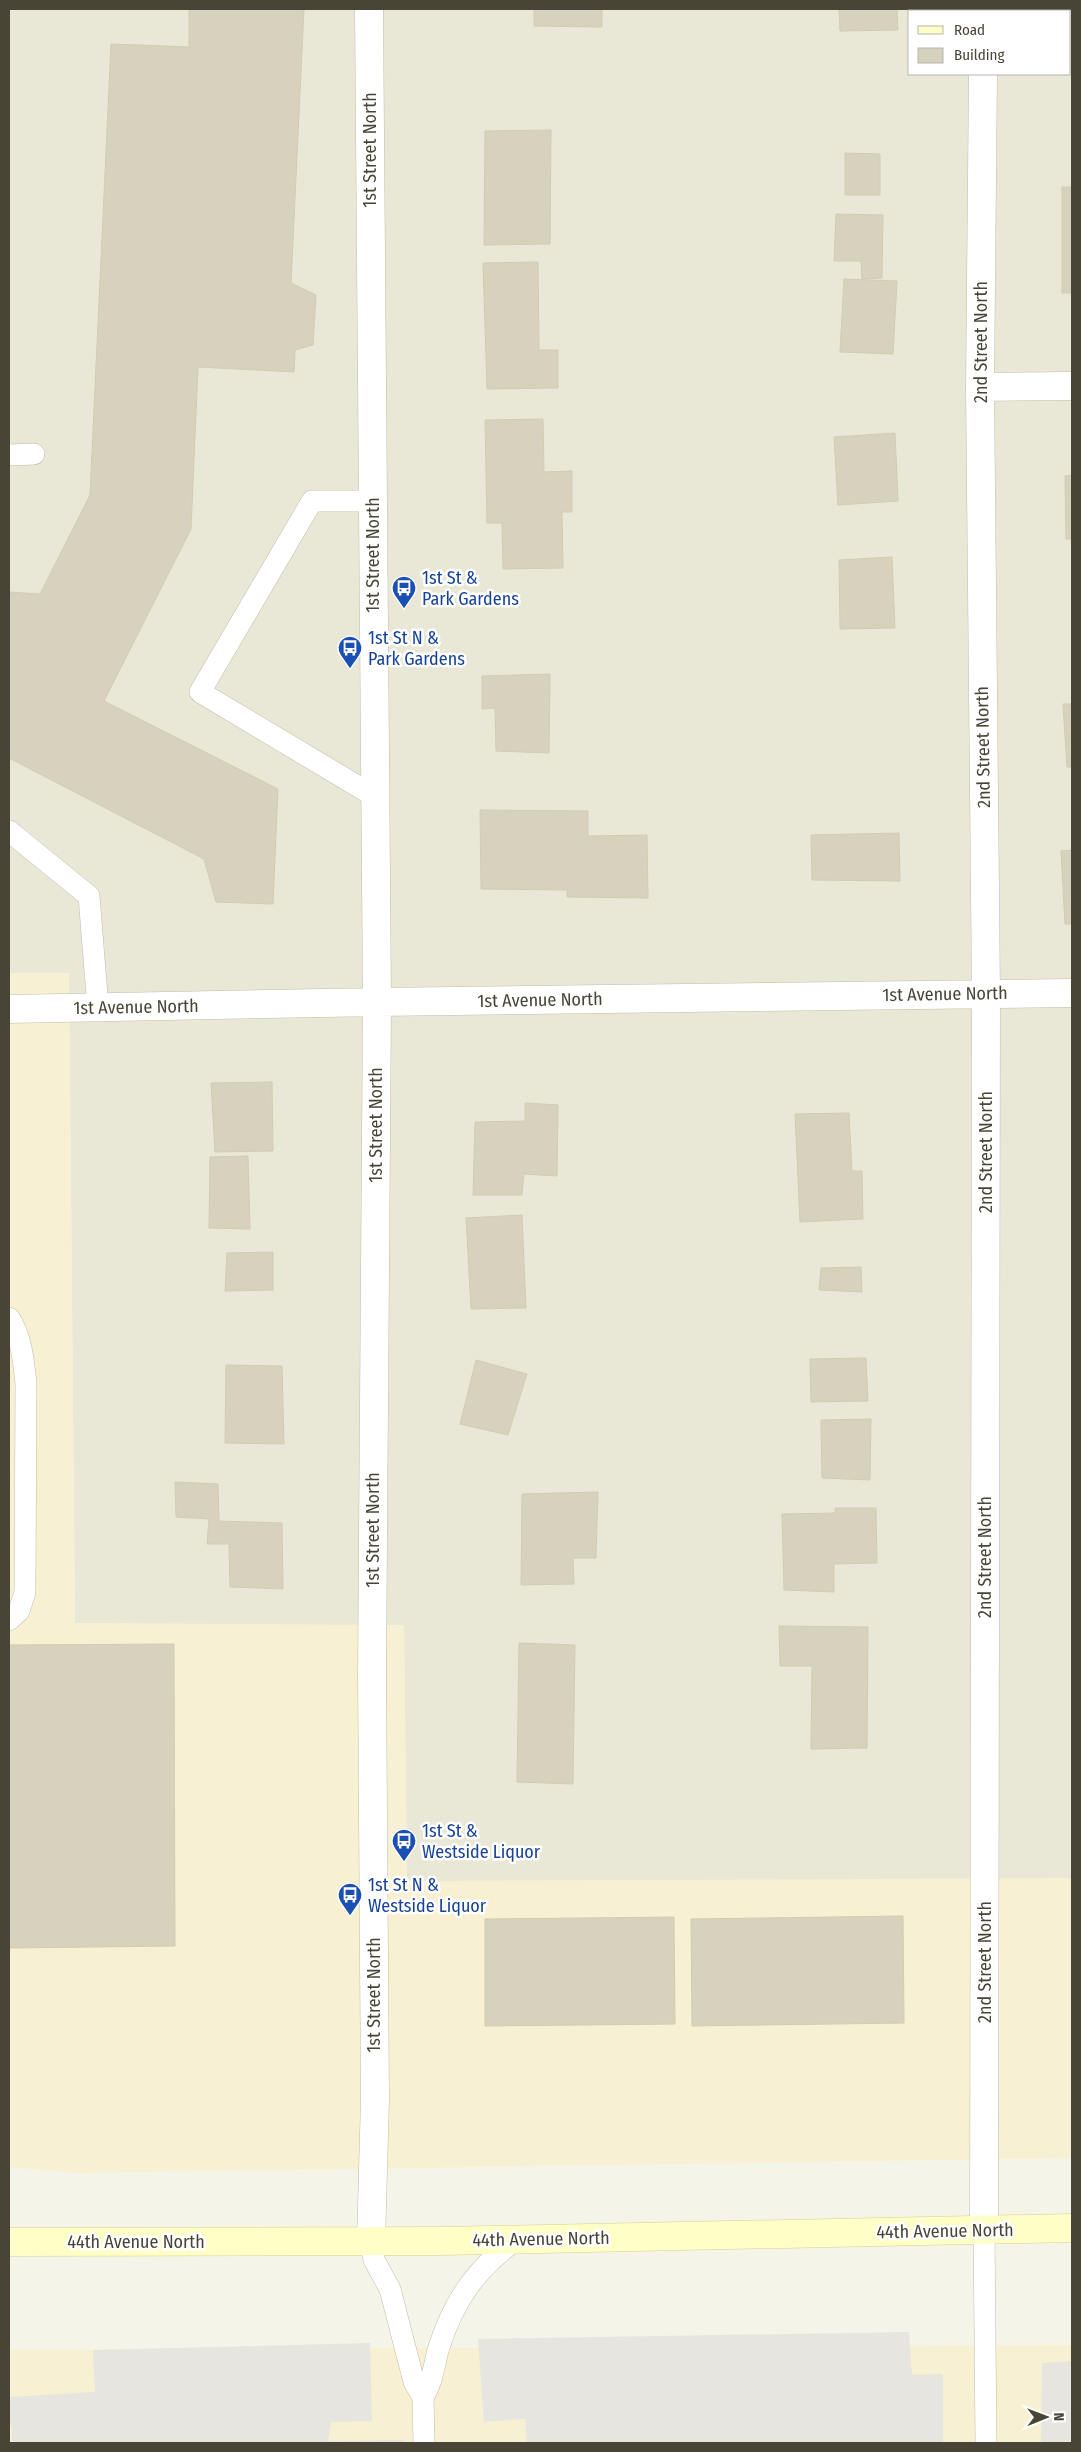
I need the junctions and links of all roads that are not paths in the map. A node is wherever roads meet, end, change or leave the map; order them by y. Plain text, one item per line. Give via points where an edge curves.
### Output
1 (369, 9) edge
2 (983, 75) edge
3 (1072, 386) edge
4 (980, 387) junction
5 (34, 454) dead end
6 (9, 455) edge
7 (373, 501) junction
8 (374, 796) junction
9 (9, 831) edge
10 (1072, 993) edge
11 (986, 994) junction
12 (377, 1002) junction
13 (98, 1008) junction
14 (9, 1009) edge
15 (9, 1318) edge
16 (9, 1620) edge
17 (1072, 2228) edge
18 (984, 2230) junction
19 (516, 2240) junction
20 (9, 2242) edge
21 (371, 2242) junction
22 (423, 2397) junction
23 (424, 2443) edge
24 (986, 2443) edge

1 - 7 street, 1st Street North
2 - 4 street, 2nd Street North
3 - 4 street
4 - 11 street, 2nd Street North
5 - 6 lane
7 - 8 street, 1st Street North
7 - 8 lane via 312,501 200,692
8 - 12 street, 1st Street North
9 - 13 lane via 89,896
10 - 11 street, 1st Avenue North
11 - 12 street, 1st Avenue North
11 - 18 street, 2nd Street North
12 - 13 street, 1st Avenue North
12 - 21 street, 1st Street North via 372,1663 375,2100
13 - 14 street, 1st Avenue North
15 - 16 lane via 22,1348 26,1383 25,1592 19,1611
17 - 18 main road, 44th Avenue North
18 - 19 main road, 44th Avenue North
18 - 24 lane
19 - 21 main road, 44th Avenue North
19 - 22 lane via 487,2262 460,2298 440,2346 430,2386
20 - 21 main road, 44th Avenue North
21 - 22 lane via 374,2260 390,2289 414,2382
22 - 23 lane

